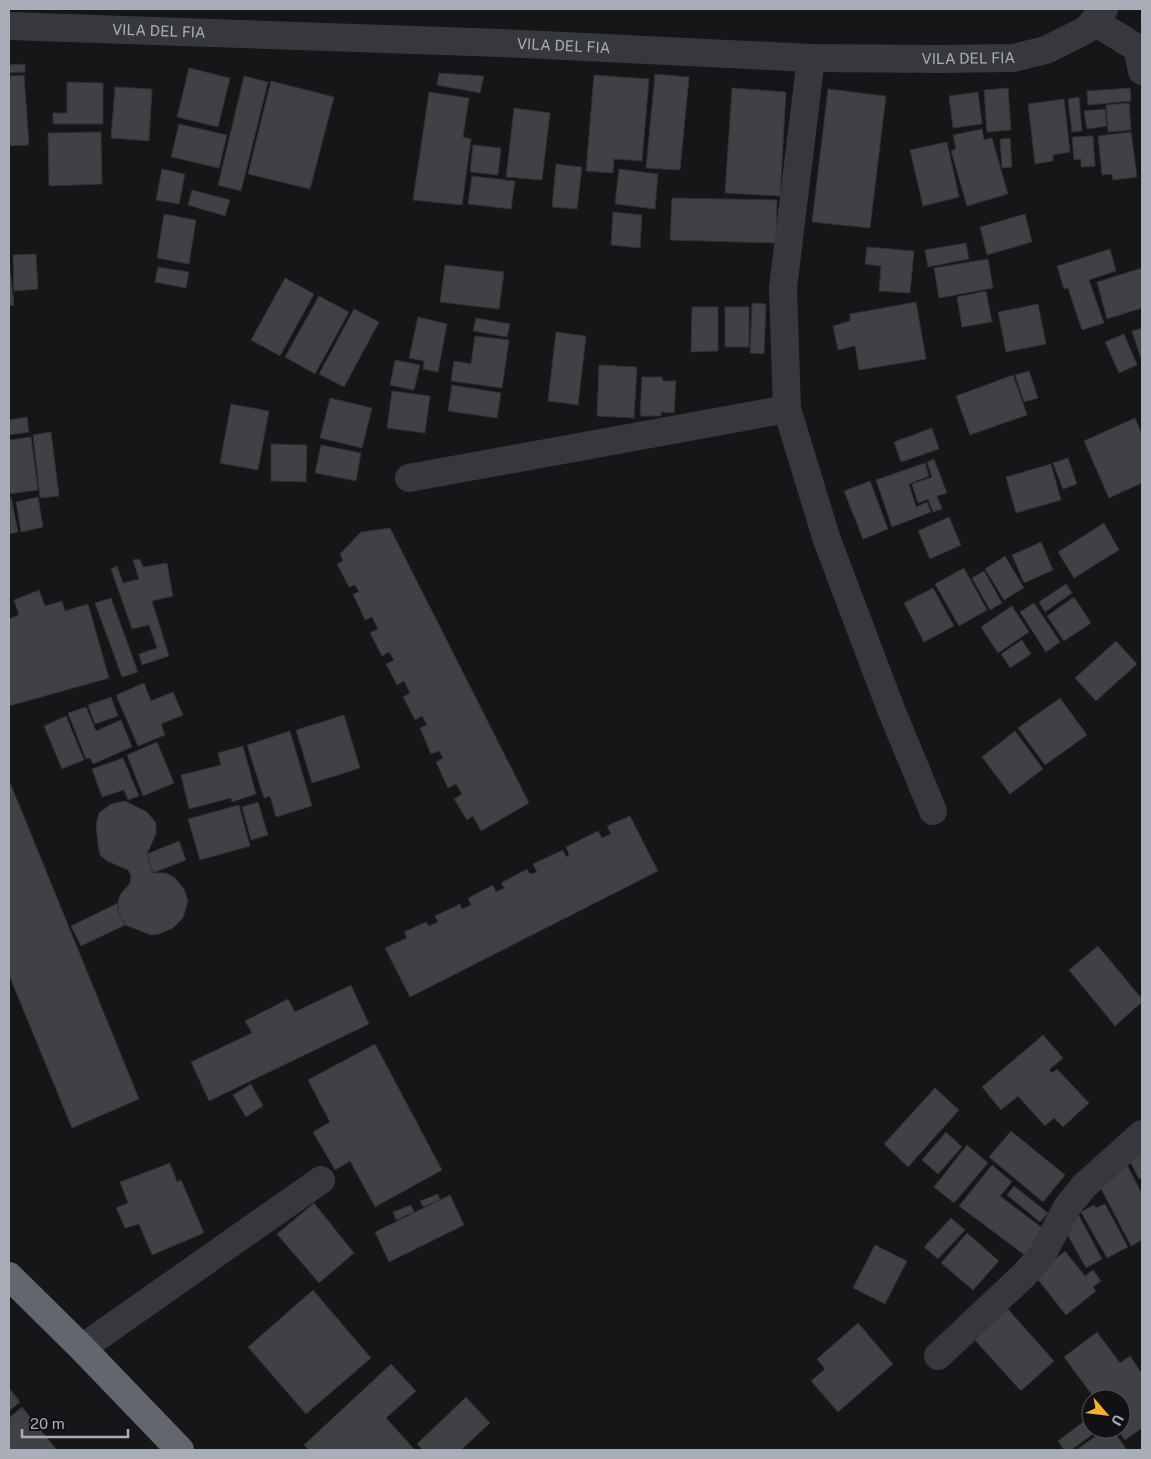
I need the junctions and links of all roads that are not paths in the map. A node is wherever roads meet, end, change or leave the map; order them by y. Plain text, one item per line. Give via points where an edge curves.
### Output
1 (1099, 15) edge
2 (9, 26) edge
3 (1140, 56) edge
4 (811, 58) junction
5 (787, 410) junction
6 (409, 478) dead end
7 (933, 811) dead end
8 (1142, 1134) edge
9 (321, 1180) dead end
10 (9, 1276) edge
11 (82, 1348) junction
12 (938, 1356) dead end
13 (180, 1450) edge

1 - 3 street
1 - 4 street, VILA DEL FIA via 1086,30 1063,42 1014,58
2 - 4 street, VILA DEL FIA via 501,43
4 - 5 street via 783,288
5 - 6 street
5 - 7 street via 827,540
8 - 12 street via 1084,1186 1067,1207 1042,1255 1025,1274
9 - 11 street
10 - 11 highway
11 - 13 highway

